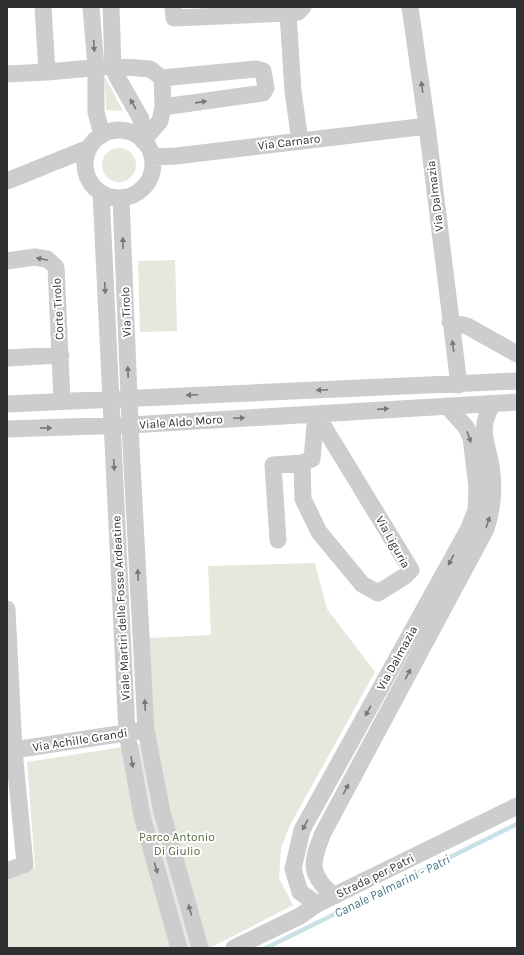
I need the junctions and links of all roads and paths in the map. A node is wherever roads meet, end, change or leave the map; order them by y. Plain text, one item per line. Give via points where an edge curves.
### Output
1 (43, 7) edge
2 (91, 7) edge
3 (111, 7) edge
4 (173, 7) edge
5 (410, 7) edge
6 (295, 10) edge
7 (113, 66) junction
8 (96, 68) junction
9 (47, 72) junction
10 (7, 74) edge
11 (162, 78) junction
12 (163, 107) junction
13 (427, 126) junction
14 (102, 135) junction
15 (143, 141) junction
16 (300, 141) junction
17 (89, 148) junction
18 (152, 157) junction
19 (7, 181) edge
20 (101, 193) junction
21 (121, 198) junction
22 (7, 261) edge
23 (450, 322) junction
24 (517, 354) edge
25 (60, 355) junction
26 (7, 358) edge
27 (517, 381) edge
28 (459, 385) junction
29 (353, 389) junction
30 (129, 398) junction
31 (111, 399) junction
32 (62, 401) junction
33 (517, 402) edge
34 (7, 404) edge
35 (494, 404) junction
36 (447, 406) junction
37 (355, 411) junction
38 (316, 414) junction
39 (112, 426) junction
40 (130, 426) junction
41 (7, 428) edge
42 (302, 463) junction
43 (278, 540) dead end
44 (7, 608) edge
45 (146, 730) junction
46 (127, 733) junction
47 (10, 751) edge
48 (517, 806) edge
49 (7, 871) edge
50 (334, 896) junction
51 (317, 904) junction
52 (179, 948) edge
53 (200, 948) edge
54 (234, 948) edge

1 - 9 street
2 -> 8 street
3 - 7 street
4 - 6 street via 174,18
13 -> 5 street, Via Dalmazia
6 - 16 street via 293,91
7 - 8 street
7 - 11 street via 150,69
15 -> 7 street via 141,119
8 - 9 street
8 - 14 street via 96,112
9 - 10 street
11 - 12 street
12 -> 11 street via 263,93 266,88 263,71 256,69
12 - 15 street via 160,121
13 - 16 street, Via Carnaro
13 - 23 street, Via Dalmazia
14 - 15 street via 124,131 134,134
14 - 17 street
15 - 18 street
16 - 18 street, Via Carnaro
17 - 19 street
17 - 20 street via 85,163 88,178
18 - 21 street via 146,184 135,194
20 - 21 street
20 -> 31 street, Via Tirolo
30 -> 21 street, Via Tirolo
25 -> 22 street, Corte Tirolo via 56,267 48,259 35,257
23 - 24 street via 467,326
28 -> 23 street, Via Dalmazia
25 - 26 street, Corte Tirolo
25 - 32 street, Corte Tirolo
27 - 28 street, Viale Aldo Moro
28 - 29 street, Viale Aldo Moro
29 -> 30 street, Viale Aldo Moro
29 - 37 street
30 - 31 street, Viale Aldo Moro
30 - 40 street, Via Tirolo
31 - 32 street
31 - 39 street, Viale Martiri delle Fosse Ardeatine
32 - 34 street
33 - 35 street, Viale Aldo Moro
35 - 36 street, Viale Aldo Moro
50 -> 35 street, Via Dalmazia via 314,873 314,855 322,833 486,529 492,509 492,474 483,425
37 -> 36 street, Viale Aldo Moro
36 -> 51 street, Via Dalmazia via 471,438 477,487 476,510 462,540 302,830 292,868 300,892
37 - 38 street, Viale Aldo Moro
40 -> 38 street, Viale Aldo Moro
38 - 42 street via 312,459
38 - 42 street, Via Liguria via 411,570 405,576 378,593 362,584 319,532 309,512 303,499
39 - 40 street, Viale Aldo Moro
41 -> 39 street, Viale Aldo Moro
39 -> 46 street, Viale Martiri delle Fosse Ardeatine
45 -> 40 street, Viale Martiri delle Fosse Ardeatine
42 - 43 street via 273,465
44 - 47 street
45 - 46 street, Via Achille Grandi
53 -> 45 street, Viale Martiri delle Fosse Ardeatine via 162,812
46 - 47 street, Via Achille Grandi
46 -> 52 street, Viale Martiri delle Fosse Ardeatine via 142,816
47 - 49 street via 25,864
48 - 50 street, Strada per Patri
50 - 51 street, Strada per Patri
51 - 54 street, Strada per Patri via 300,916

